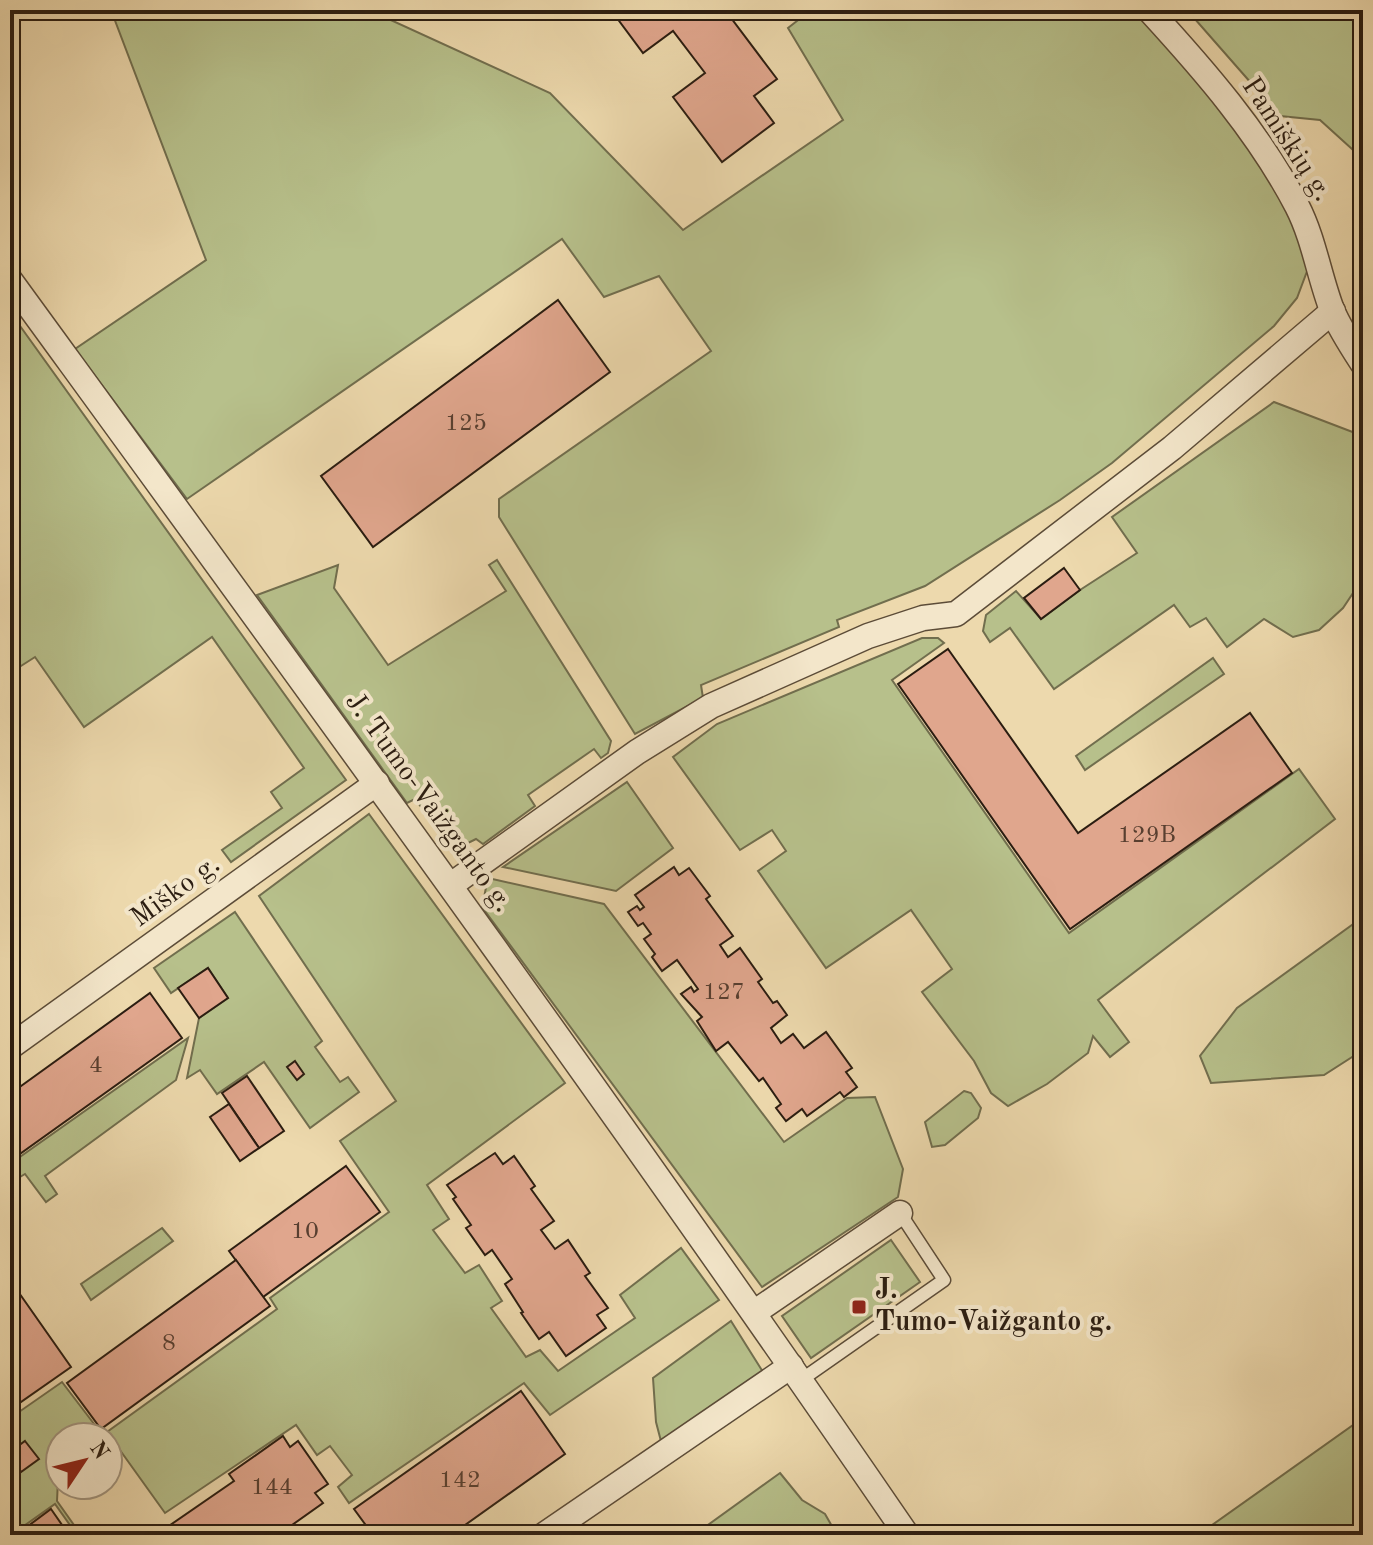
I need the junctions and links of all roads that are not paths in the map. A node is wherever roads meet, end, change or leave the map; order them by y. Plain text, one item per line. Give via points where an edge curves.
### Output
1 (1149, 10) edge
2 (10, 280) edge
3 (1333, 311) junction
4 (1363, 364) edge
5 (377, 783) junction
6 (451, 885) junction
7 (10, 1047) edge
8 (900, 1213) joint
9 (755, 1312) junction
10 (796, 1373) junction
11 (544, 1535) edge
12 (907, 1535) edge

1 - 3 street, Pamiškių g. via 1213,82 1274,166 1308,230
2 - 5 street, J. Tumo-Vaižganto g.
3 - 4 street, Pamiškių g.
3 - 6 street via 1172,448 956,614 923,618 868,636 711,706 637,752
5 - 6 street, J. Tumo-Vaižganto g.
5 - 7 street, Miško g.
6 - 9 street, J. Tumo-Vaižganto g.
8 - 9 street
8 - 10 lane via 944,1280
9 - 10 street, J. Tumo-Vaižganto g.
10 - 11 street
10 - 12 street, J. Tumo-Vaižganto g.

